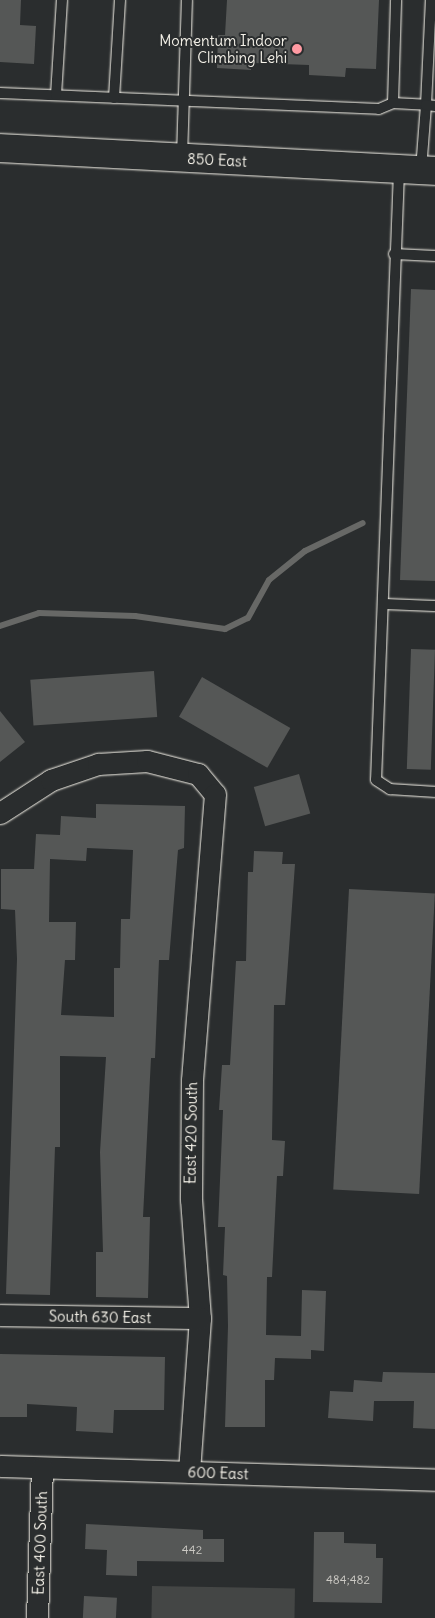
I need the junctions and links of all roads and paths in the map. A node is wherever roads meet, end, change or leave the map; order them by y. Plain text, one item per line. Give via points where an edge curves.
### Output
1 (62, 0) edge
2 (120, 0) edge
3 (187, 0) edge
4 (396, 0) edge
5 (431, 0) edge
6 (0, 93) edge
7 (56, 95) junction
8 (114, 98) junction
9 (183, 101) junction
10 (393, 103) junction
11 (430, 106) edge
12 (0, 148) edge
13 (182, 158) junction
14 (418, 171) edge
15 (394, 254) junction
16 (435, 256) edge
17 (384, 604) junction
18 (435, 606) edge
19 (435, 792) edge
20 (0, 814) edge
21 (0, 1315) edge
22 (200, 1318) junction
23 (0, 1466) edge
24 (42, 1468) junction
25 (189, 1472) junction
26 (435, 1480) edge
27 (38, 1618) edge

1 - 7 lane
2 - 8 lane
3 - 9 lane
4 - 10 lane
5 - 11 lane
6 - 7 lane
7 - 8 lane
8 - 9 lane
9 - 10 lane via 379,109
9 - 13 lane
10 - 11 lane
11 - 14 lane
12 - 13 main road, 850 East
13 - 14 main road, 850 East
14 - 15 lane
15 - 16 lane
15 - 17 lane
17 - 18 lane
17 - 19 lane via 376,780 390,789
20 - 22 street, East 420 South via 51,780 98,764 147,761 198,774 215,794 192,1080 191,1199
21 - 22 street, South 630 East
22 - 25 street, East 420 South
23 - 24 street, 600 East
24 - 25 street, 600 East
24 - 27 street, East 400 South
25 - 26 street, 600 East

